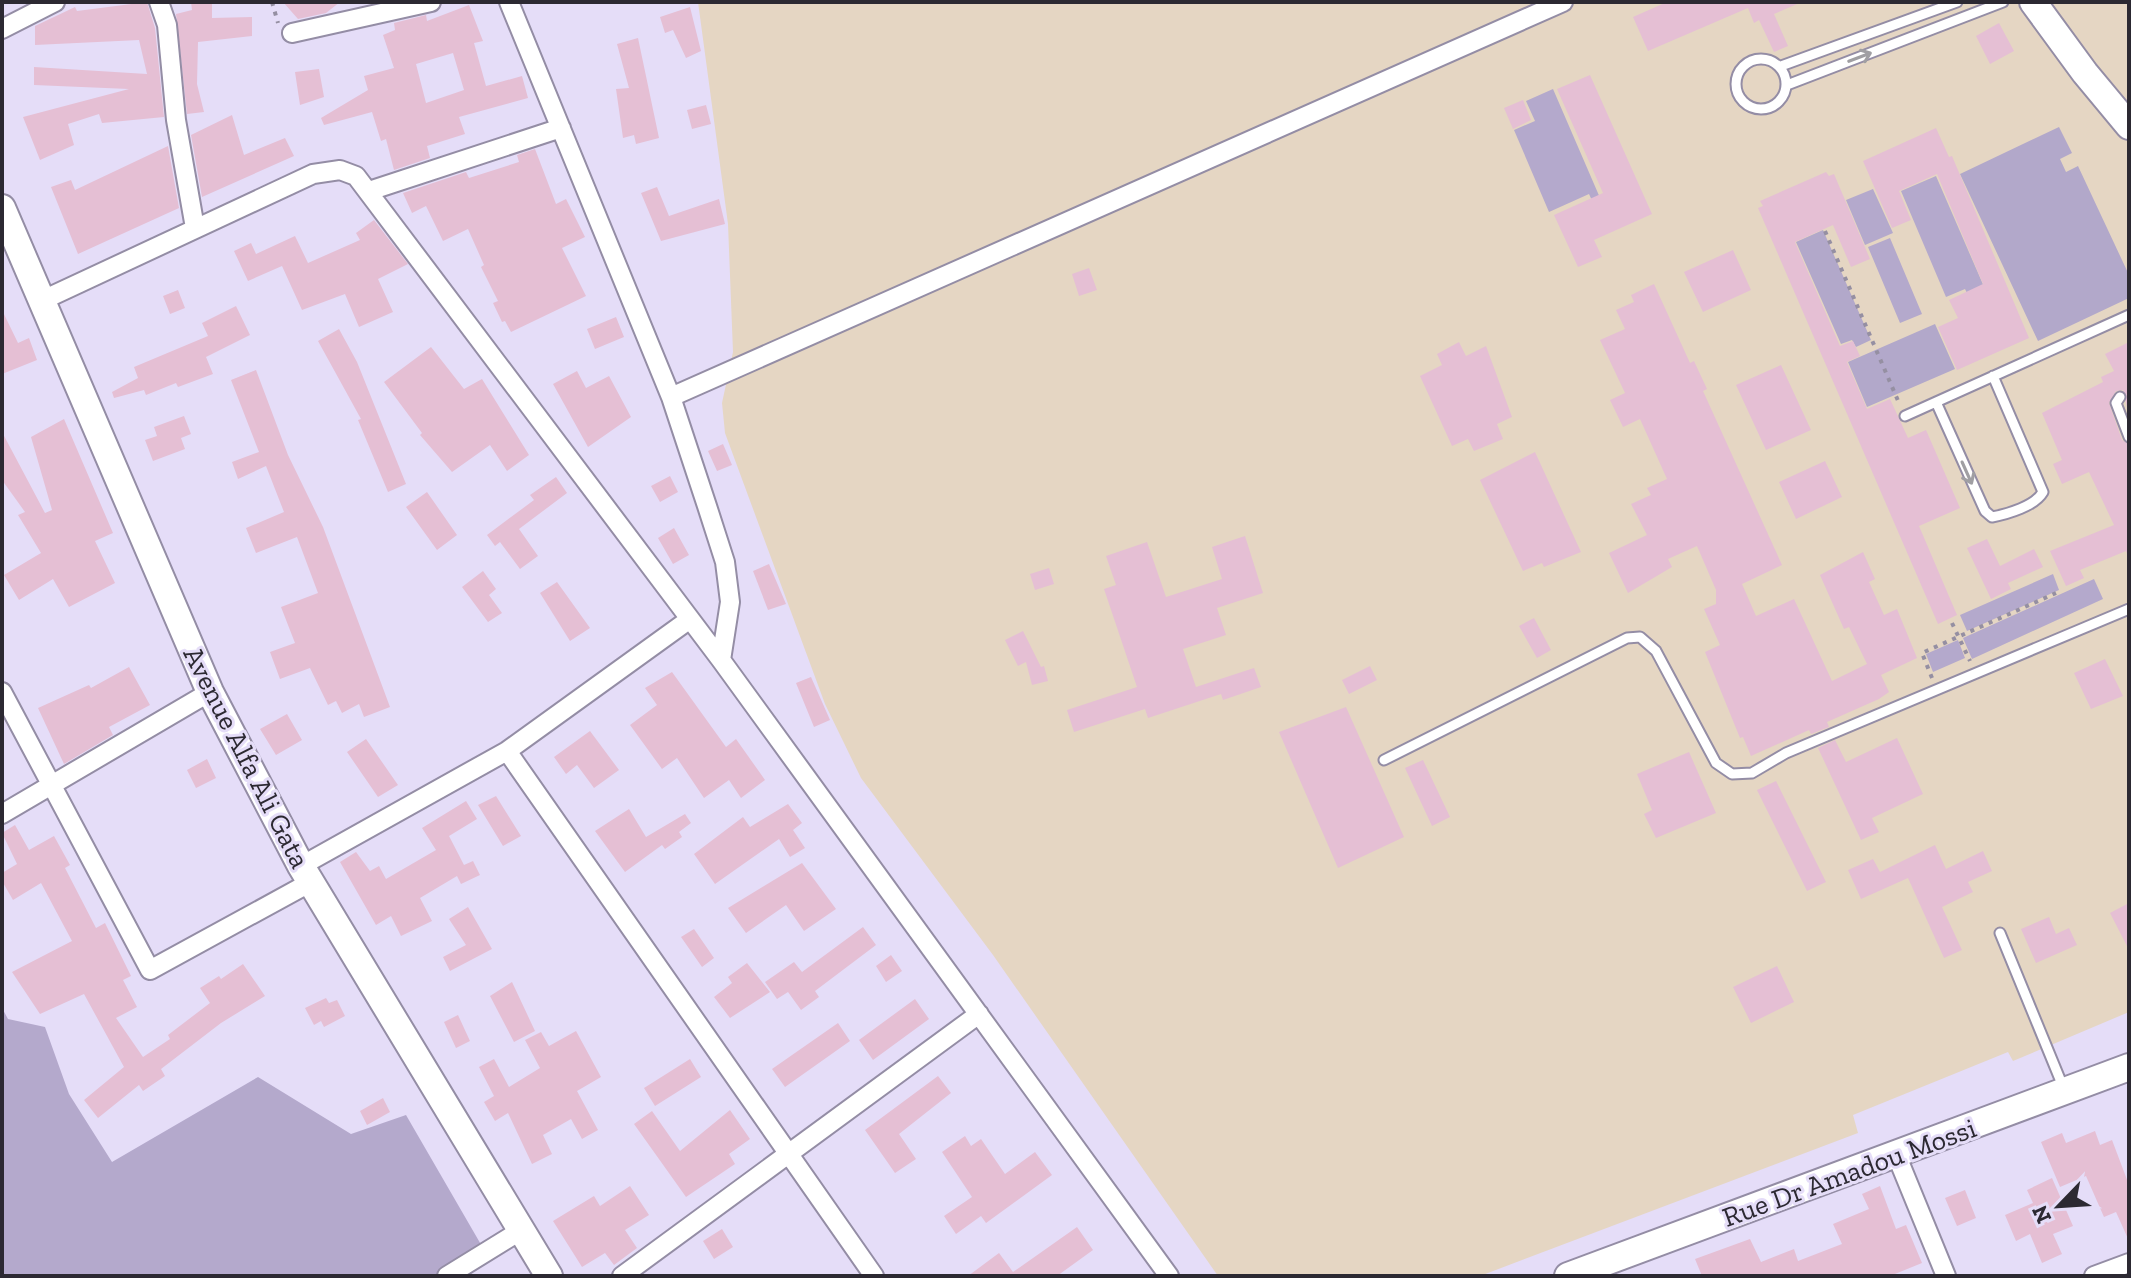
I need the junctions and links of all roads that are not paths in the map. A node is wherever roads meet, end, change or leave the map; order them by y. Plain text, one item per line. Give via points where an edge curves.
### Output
1 (55, 2) edge
2 (159, 2) edge
3 (431, 2) edge
4 (509, 2) edge
5 (1563, 2) edge
6 (1957, 2) edge
7 (2003, 2) edge
8 (2033, 2) edge
9 (2, 29) edge
10 (292, 33) dead end
11 (1781, 66) junction
12 (1787, 85) junction
13 (2129, 126) edge
14 (561, 128) junction
15 (369, 191) junction
16 (5, 225) edge
17 (195, 228) junction
18 (43, 300) junction
19 (2129, 315) edge
20 (1993, 376) junction
21 (671, 397) junction
22 (2120, 397) dead end
23 (1936, 402) junction
24 (1905, 416) road end
25 (2129, 437) edge
26 (2129, 609) edge
27 (690, 619) junction
28 (721, 660) junction
29 (2, 692) edge
30 (210, 692) junction
31 (507, 751) junction
32 (1384, 760) dead end
33 (52, 785) junction
34 (2, 814) edge
35 (306, 874) junction
36 (2000, 933) dead end
37 (979, 1014) junction
38 (2129, 1067) edge
39 (2066, 1092) junction
40 (789, 1154) junction
41 (1896, 1154) junction
42 (520, 1231) junction
43 (2129, 1263) edge
44 (447, 1276) edge
45 (549, 1276) edge
46 (622, 1276) edge
47 (874, 1276) edge
48 (1169, 1276) edge
49 (1568, 1276) edge
50 (1946, 1276) edge
51 (2094, 1276) edge

1 - 9 street
2 - 17 street via 167,25 176,120
3 - 10 street
4 - 14 street
5 - 21 street
6 - 11 lane
12 -> 7 lane
8 - 13 street
11 - 12 lane
11 - 12 lane via 1752,60 1738,73 1738,93 1751,107 1770,108
14 - 15 street
14 - 21 street
15 - 17 street via 352,173 313,174
15 - 27 street
16 - 18 street, Avenue Alfa Ali Gata
17 - 18 street
18 - 30 street, Avenue Alfa Ali Gata
19 - 20 lane
20 - 23 lane
23 -> 20 lane via 1985,511 2001,516 2033,502 2043,492
21 - 28 street via 725,562 730,602
22 - 25 lane via 2116,403
23 - 24 lane
26 - 32 lane via 1786,753 1752,773 1732,774 1716,763 1650,642 1640,637 1627,638
27 - 28 street
27 - 31 street
28 - 37 street
29 - 33 street
30 - 33 street
30 - 35 street, Avenue Alfa Ali Gata
31 - 35 street
31 - 40 street
33 - 34 street
33 - 35 street via 150,970
35 - 42 street, Avenue Alfa Ali Gata
36 - 39 lane
37 - 40 street
37 - 48 street
38 - 39 street, Rue Dr Amadou Mossi
39 - 41 street, Rue Dr Amadou Mossi
40 - 46 street
40 - 47 street
41 - 49 street, Rue Dr Amadou Mossi
41 - 50 street
42 - 44 street
42 - 45 street, Avenue Alfa Ali Gata
43 - 51 street

